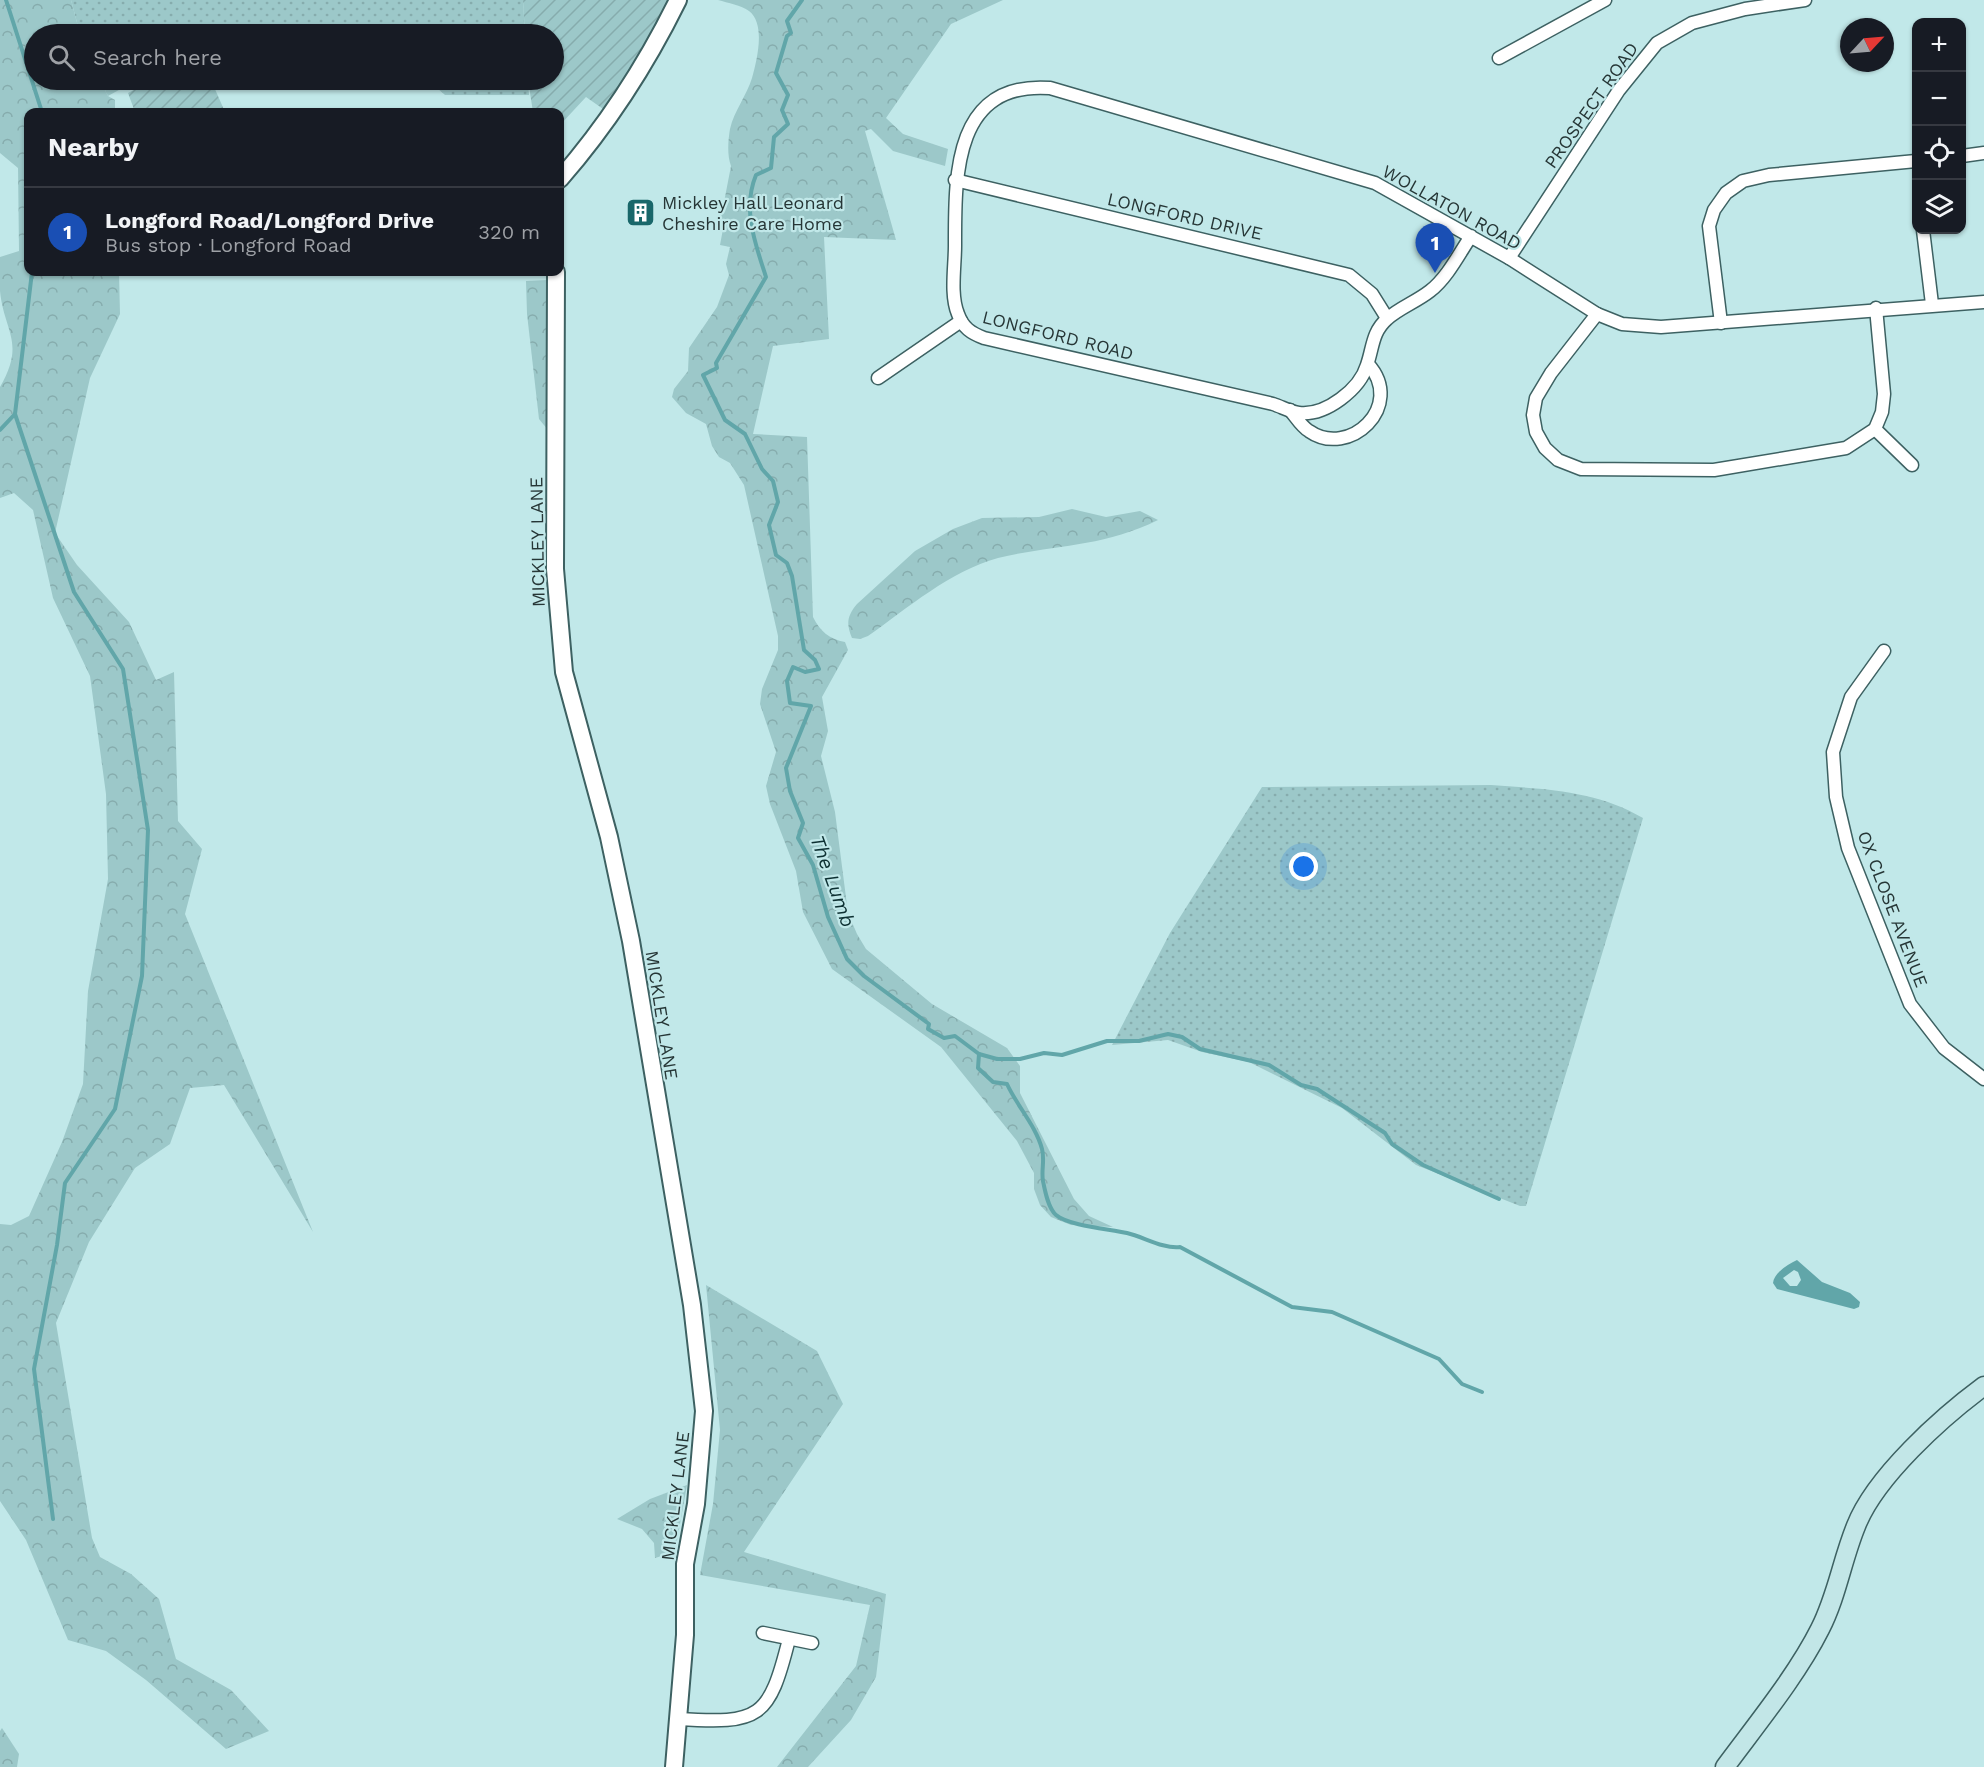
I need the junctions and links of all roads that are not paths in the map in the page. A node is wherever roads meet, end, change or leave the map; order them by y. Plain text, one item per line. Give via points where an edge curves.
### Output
1 (678, 0) edge
2 (1605, 0) edge
3 (1805, 0) edge
4 (1744, 5) edge
5 (1499, 58) dead end
6 (1984, 153) edge
7 (1966, 155) edge
8 (1912, 162) edge
9 (564, 174) edge
10 (955, 180) junction
11 (1923, 234) edge
12 (1471, 236) junction
13 (1509, 258) junction
14 (556, 276) edge
15 (1984, 302) edge
16 (1932, 304) junction
17 (1876, 308) junction
18 (1598, 314) junction
19 (1387, 318) junction
20 (961, 321) junction
21 (1721, 323) junction
22 (1368, 364) junction
23 (878, 378) dead end
24 (1290, 410) junction
25 (1875, 429) junction
26 (1912, 465) dead end
27 (1877, 654) dead end
28 (1984, 1079) edge
29 (1984, 1386) edge
30 (763, 1633) dead end
31 (789, 1638) junction
32 (812, 1643) dead end
33 (678, 1719) junction
34 (674, 1767) edge
35 (1725, 1767) edge

1 - 9 street via 646,63
2 - 5 street
3 - 4 street, PROSPECT ROAD
4 - 13 street, PROSPECT ROAD via 1692,23 1651,50 1618,90
6 - 7 street
8 - 21 street via 1769,175 1743,181 1726,193 1709,226
10 - 12 street, WOLLATON ROAD via 959,156 976,118 987,104 1011,91 1050,88 1375,183
10 - 19 street, LONGFORD DRIVE via 1349,274 1372,294
10 - 20 street, LONGFORD ROAD via 955,304
11 - 16 street
12 - 13 street, WOLLATON ROAD
12 - 19 street, LONGFORD ROAD via 1432,290
13 - 18 street, WOLLATON ROAD
14 - 33 street, MICKLEY LANE via 555,569 559,637 564,672 609,837 631,941 692,1305 704,1411 696,1504 685,1564
15 - 16 street, WOLLATON ROAD
16 - 17 street, WOLLATON ROAD
17 - 21 street, WOLLATON ROAD
17 - 25 street via 1884,394
18 - 21 street, WOLLATON ROAD via 1641,327
18 - 25 street via 1536,398 1536,432 1558,460 1581,469 1714,470 1846,448
19 - 22 street, LONGFORD ROAD via 1373,337
20 - 23 street
20 - 24 street, LONGFORD ROAD via 972,334 984,338
22 - 24 street, LONGFORD ROAD via 1353,388 1333,403 1312,412
22 - 24 street via 1377,375 1380,402 1363,428 1332,438 1310,432
25 - 26 street
27 - 28 street, OX CLOSE AVENUE via 1851,697 1833,752 1836,797 1848,848 1910,1004 1944,1048
29 - 35 main road via 1910,1452 1861,1515 1834,1599 1819,1631
30 - 31 street
31 - 32 street
31 - 33 street via 778,1683 767,1702 747,1718 727,1722
33 - 34 street, MICKLEY LANE

